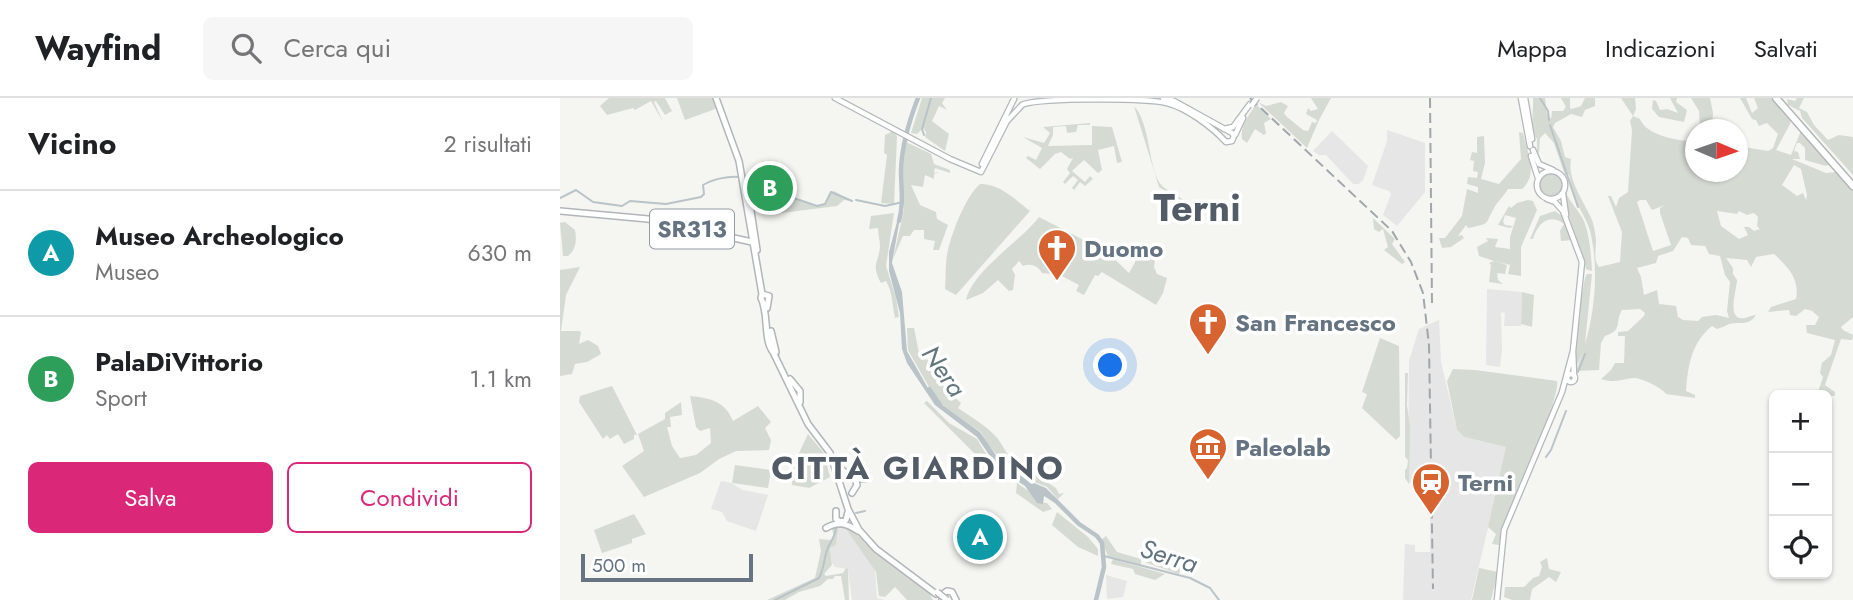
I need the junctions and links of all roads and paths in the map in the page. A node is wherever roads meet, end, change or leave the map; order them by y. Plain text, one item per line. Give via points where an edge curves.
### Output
1 (717, 98) edge
2 (835, 98) edge
3 (1014, 98) edge
4 (1163, 98) edge
5 (1256, 98) edge
6 (1523, 98) edge
7 (1778, 98) edge
8 (1024, 102) edge
9 (1251, 105) junction
10 (1221, 131) junction
11 (1234, 136) junction
12 (1532, 139) dead end
13 (1531, 151) junction
14 (985, 159) junction
15 (968, 167) junction
16 (1554, 171) junction
17 (980, 172) junction
18 (1539, 179) junction
19 (1853, 183) edge
20 (1563, 194) junction
21 (1547, 199) junction
22 (560, 211) edge
23 (1569, 226) junction
24 (755, 244) junction
25 (1573, 351) junction
26 (1574, 376) junction
27 (1567, 377) junction
28 (1572, 382) junction
29 (1562, 392) junction
30 (796, 393) junction
31 (834, 457) junction
32 (858, 479) junction
33 (842, 490) junction
34 (852, 493) dead end
35 (849, 509) junction
36 (836, 511) dead end
37 (836, 522) junction
38 (826, 528) dead end
39 (864, 537) junction
40 (937, 593) junction
41 (944, 600) edge
42 (956, 600) edge
43 (1497, 600) edge

1 - 24 main road via 739,161
2 - 15 main road
3 - 8 main road via 1016,104
3 - 14 main road
4 - 10 main road
5 - 9 main road, bridge
6 - 12 main road
6 - 13 main road
7 - 19 highway
8 - 10 main road via 1155,101 1173,105
8 - 17 main road via 1007,121
9 - 10 main road via 1233,127
9 - 11 main road
10 - 11 main road
10 - 11 main road via 1224,141 1230,143
13 - 16 main road via 1539,164
13 - 18 main road
14 - 15 main road
14 - 17 main road
15 - 17 main road
16 - 18 main road
16 - 20 main road via 1564,179
18 - 21 main road via 1539,192
20 - 21 main road
20 - 23 main road
21 - 23 main road via 1560,206
22 - 24 main road, SR313 via 648,219
23 - 25 main road via 1582,262
24 - 30 main road via 772,343
25 - 26 main road
25 - 27 main road
26 - 27 main road
26 - 28 main road
27 - 28 main road
27 - 29 main road
28 - 29 main road
29 - 43 main road via 1506,523
30 - 31 main road
30 - 33 main road via 811,430 830,453
31 - 32 main road via 839,467
31 - 33 main road
32 - 33 main road via 845,479
32 - 34 main road
33 - 35 main road
35 - 37 main road via 846,520
35 - 39 main road
35 - 40 main road via 872,542
36 - 37 main road
37 - 38 main road
37 - 39 main road
39 - 40 main road
40 - 41 main road, bridge
41 - 42 main road via 945,592 950,591

